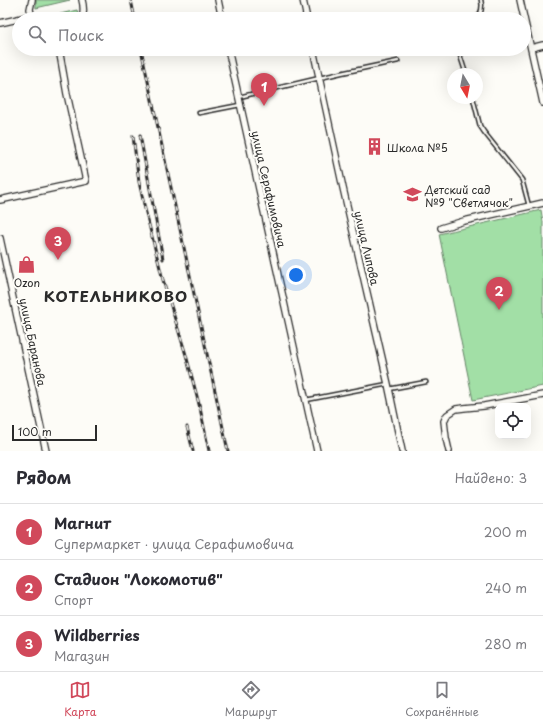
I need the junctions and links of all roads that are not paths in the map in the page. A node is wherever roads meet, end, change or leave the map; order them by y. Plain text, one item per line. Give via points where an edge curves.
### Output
1 (32, 0) edge
2 (82, 0) edge
3 (218, 0) edge
4 (303, 0) edge
5 (481, 0) edge
6 (520, 0) edge
7 (31, 12) edge
8 (84, 12) edge
9 (221, 12) edge
10 (306, 12) edge
11 (481, 12) edge
12 (522, 12) edge
13 (12, 21) edge
14 (0, 23) edge
15 (543, 45) edge
16 (531, 48) edge
17 (531, 52) edge
18 (60, 56) edge
19 (230, 56) edge
20 (315, 56) edge
21 (460, 56) edge
22 (398, 61) dead end
23 (464, 68) edge
24 (320, 78) junction
25 (239, 97) junction
26 (474, 104) edge
27 (543, 104) edge
28 (240, 105) junction
29 (199, 113) dead end
30 (0, 200) edge
31 (543, 203) edge
32 (529, 206) junction
33 (441, 228) dead end
34 (0, 238) edge
35 (426, 382) dead end
36 (389, 386) junction
37 (543, 395) edge
38 (306, 400) junction
39 (46, 451) edge
40 (317, 451) edge
41 (402, 451) edge
42 (449, 451) edge

1 - 7 street
2 - 8 street
3 - 9 street
4 - 10 street
5 - 11 lane
6 - 12 street
13 - 14 street
15 - 16 street
17 - 27 street
18 - 30 street via 86,181
19 - 25 street, улица Серафимовича
20 - 24 street, улица Липова
21 - 23 lane
22 - 24 lane
24 - 25 lane
24 - 36 street, улица Липова
25 - 28 street, улица Серафимовича
26 - 32 lane via 480,126 522,180
28 - 29 lane
28 - 38 street, улица Серафимовича
31 - 32 street
32 - 33 street
34 - 39 street, улица Баранова
35 - 36 lane
36 - 38 lane
36 - 41 street, улица Липова
37 - 42 street via 456,409 447,414 444,421
38 - 40 street, улица Серафимовича

